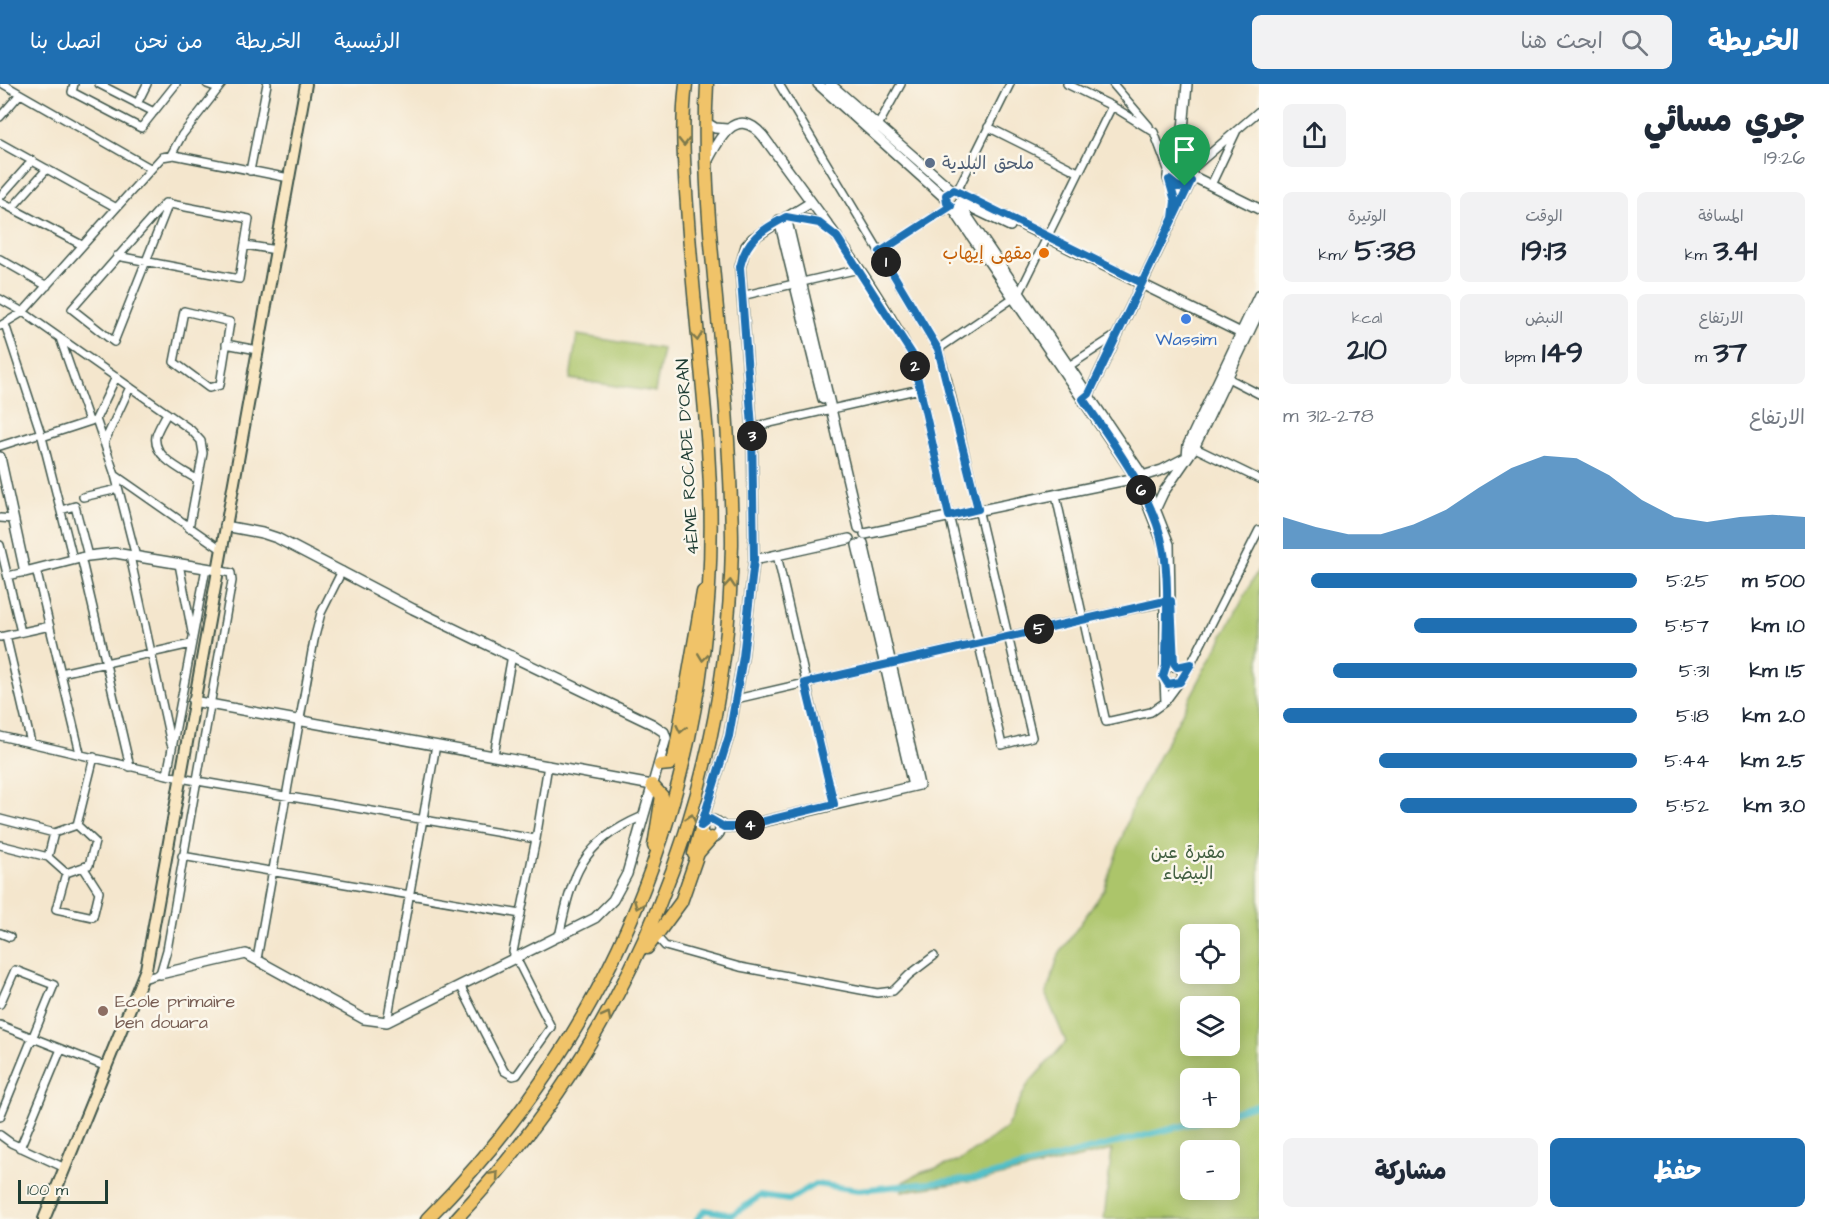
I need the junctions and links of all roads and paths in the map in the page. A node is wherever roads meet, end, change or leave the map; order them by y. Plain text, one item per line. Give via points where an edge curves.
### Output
1 (3, 84) edge
2 (74, 84) edge
3 (99, 84) edge
4 (147, 84) edge
5 (176, 84) edge
6 (207, 84) edge
7 (267, 84) edge
8 (306, 84) edge
9 (686, 84) edge
10 (707, 84) edge
11 (715, 84) edge
12 (779, 84) edge
13 (818, 84) edge
14 (830, 84) edge
15 (901, 84) edge
16 (1010, 84) edge
17 (1067, 84) edge
18 (1113, 84) edge
19 (1187, 84) edge
20 (220, 86) edge
21 (20, 94) junction
22 (138, 104) junction
23 (1112, 106) junction
24 (1259, 111) edge
25 (154, 112) junction
26 (0, 117) edge
27 (705, 119) junction
28 (1239, 125) junction
29 (988, 127) junction
30 (728, 129) junction
31 (876, 129) junction
32 (1154, 132) junction
33 (1182, 141) junction
34 (0, 143) edge
35 (171, 155) junction
36 (32, 161) junction
37 (705, 166) junction
38 (150, 168) junction
39 (47, 169) junction
40 (250, 171) junction
41 (1172, 171) junction
42 (1078, 172) junction
43 (1190, 174) junction
44 (289, 178) junction
45 (1211, 185) junction
46 (0, 197) edge
47 (955, 198) junction
48 (0, 202) edge
49 (810, 202) junction
50 (169, 204) junction
51 (115, 207) junction
52 (12, 208) junction
53 (1259, 209) edge
54 (783, 218) junction
55 (1173, 218) junction
56 (837, 237) junction
57 (1045, 239) junction
58 (245, 244) junction
59 (82, 245) junction
60 (276, 250) junction
61 (880, 252) junction
62 (117, 255) junction
63 (0, 259) edge
64 (147, 261) junction
65 (859, 269) junction
66 (798, 284) junction
67 (47, 286) junction
68 (1140, 286) junction
69 (741, 296) junction
70 (1016, 296) junction
71 (1259, 296) edge
72 (0, 299) edge
73 (1259, 311) edge
74 (23, 312) junction
75 (3, 325) edge
76 (1118, 334) junction
77 (1242, 337) junction
78 (60, 338) junction
79 (226, 344) junction
80 (938, 349) junction
81 (257, 350) junction
82 (1069, 366) junction
83 (1223, 376) junction
84 (116, 377) junction
85 (130, 387) junction
86 (920, 389) junction
87 (1259, 394) edge
88 (1086, 396) junction
89 (828, 410) junction
90 (167, 413) junction
91 (93, 420) junction
92 (752, 427) junction
93 (42, 435) junction
94 (104, 443) junction
95 (0, 446) edge
96 (1191, 446) junction
97 (0, 457) edge
98 (1187, 457) junction
99 (115, 475) junction
100 (1139, 477) junction
101 (1259, 479) edge
102 (198, 480) junction
103 (118, 489) junction
104 (4, 493) edge
105 (1056, 496) junction
106 (83, 497) dead end
107 (1156, 508) junction
108 (978, 509) junction
109 (60, 510) junction
110 (949, 516) junction
111 (0, 518) edge
112 (13, 519) junction
113 (225, 526) junction
114 (189, 528) junction
115 (1259, 530) edge
116 (857, 537) junction
117 (0, 545) edge
118 (712, 547) junction
119 (221, 549) junction
120 (777, 555) junction
121 (133, 557) junction
122 (81, 558) junction
123 (754, 560) junction
124 (179, 564) junction
125 (36, 569) junction
126 (212, 569) junction
127 (342, 571) junction
128 (25, 572) junction
129 (8, 576) junction
130 (1168, 601) junction
131 (1083, 619) junction
132 (50, 626) junction
133 (21, 632) junction
134 (3, 636) edge
135 (1008, 636) junction
136 (192, 640) junction
137 (979, 642) junction
138 (151, 653) junction
139 (512, 655) junction
140 (106, 664) junction
141 (887, 664) junction
142 (1191, 664) junction
143 (1177, 667) junction
144 (61, 673) junction
145 (1164, 676) junction
146 (1180, 681) junction
147 (805, 683) junction
148 (736, 699) junction
149 (193, 701) junction
150 (1165, 702) junction
151 (210, 705) junction
152 (300, 721) junction
153 (0, 736) edge
154 (31, 743) junction
155 (436, 745) junction
156 (172, 747) junction
157 (80, 753) junction
158 (494, 755) junction
159 (94, 757) junction
160 (548, 765) junction
161 (660, 765) junction
162 (130, 767) junction
163 (167, 775) junction
164 (180, 778) junction
165 (196, 780) junction
166 (652, 785) junction
167 (286, 796) junction
168 (711, 798) junction
169 (834, 804) junction
170 (643, 816) junction
171 (0, 819) edge
172 (423, 821) junction
173 (716, 821) junction
174 (77, 825) junction
175 (701, 827) junction
176 (740, 827) junction
177 (54, 834) junction
178 (714, 837) junction
179 (536, 839) junction
180 (0, 845) edge
181 (681, 849) junction
182 (182, 856) junction
183 (48, 857) junction
184 (83, 867) junction
185 (274, 872) junction
186 (66, 873) junction
187 (648, 879) junction
188 (410, 895) junction
189 (521, 914) junction
190 (0, 933) edge
191 (656, 936) junction
192 (10, 937) dead end
193 (559, 938) junction
194 (934, 956) dead end
195 (515, 958) junction
196 (257, 959) junction
197 (629, 973) junction
198 (160, 974) junction
199 (143, 979) junction
200 (460, 985) junction
201 (0, 1004) edge
202 (387, 1022) junction
203 (1, 1027) edge
204 (32, 1037) junction
205 (61, 1049) junction
206 (107, 1067) junction
207 (0, 1117) edge
208 (0, 1135) edge
209 (21, 1148) junction
210 (64, 1168) junction
211 (44, 1219) edge
212 (426, 1219) edge
213 (456, 1219) edge

1 - 21 street
2 - 25 street via 72,92 141,128
3 - 22 street
4 - 22 street
5 - 25 street
6 - 20 street
7 - 40 street
8 - 44 main road
9 -> 118 highway, 4ÈME ROCADE D'ORAN via 684,159 694,315 708,445
10 - 27 highway
11 - 27 highway
12 - 61 street
13 - 31 street
14 - 31 street
15 - 31 street
16 - 29 street
17 - 23 street
18 - 32 street
19 - 33 street
20 - 35 street
21 - 26 street
21 - 38 street
22 - 25 street
23 - 32 street
23 - 42 street
24 - 28 street
27 - 30 street via 716,128
27 - 37 highway
28 - 43 street
28 - 45 street
29 - 42 street
29 - 47 street
30 - 37 street
30 - 49 street via 744,123 758,130
31 - 47 street
32 - 41 street
33 - 41 street
33 - 43 street
34 - 36 street
35 - 38 street via 162,157
35 - 40 street
36 - 39 street
36 - 46 street
181 -> 37 highway via 703,775 717,699 732,543 728,436
38 - 51 street
39 - 51 street
39 - 52 street
40 - 44 street
41 - 43 street
41 - 43 street via 1178,187 1185,186
41 - 55 street
42 - 57 street
43 - 45 street
43 - 55 street
44 - 60 main road
45 - 53 street
47 - 57 street
47 - 61 street
47 - 70 street
48 - 52 street
49 - 54 street
49 - 56 street
50 - 58 street via 249,219
50 - 62 street via 165,203
50 - 64 street
51 - 59 street
52 - 59 street
54 - 56 street via 819,223
54 - 66 street
54 - 69 street via 761,230 746,246 740,267
55 - 68 street
56 - 65 street
57 - 68 street
57 - 70 street
58 - 60 street
58 - 64 street via 239,279
59 - 67 street
60 - 81 main road
61 - 80 street
62 - 64 street
62 - 64 street via 72,309 114,342
63 - 67 street
65 - 66 street
65 - 86 street via 907,343
66 - 69 street
66 - 89 street
67 - 74 street
68 - 76 street
68 - 77 street
69 - 92 street
70 - 80 street
70 - 82 street
70 - 88 street
71 - 77 street
72 - 74 street
73 - 77 street
74 - 75 street
74 - 78 street
75 - 93 street
76 - 82 street
76 - 88 street
77 - 83 street
78 - 84 street
78 - 91 street
79 - 79 street via 220,385 209,388 174,362 184,311 230,322
79 - 81 street
80 - 108 street
81 - 113 main road
82 - 88 street
83 - 87 street
83 - 96 street
84 - 85 street
84 - 91 street
85 - 90 street
85 - 94 street
86 - 89 street
86 - 110 street
88 - 100 street
89 - 92 street
89 - 116 street
90 - 102 street via 201,441
90 - 102 street via 156,436 157,446 162,455
91 - 93 street
91 - 94 street
92 - 123 street
93 - 95 street
93 - 109 street
94 - 99 street
96 - 98 street
96 - 101 street
97 - 104 street
98 - 100 street
98 - 107 street
99 - 103 street
99 - 114 street
100 - 105 street
100 - 107 street
100 - 130 street via 1162,540
102 - 114 street
103 - 106 street
103 - 121 street
104 - 112 street
105 - 108 street
105 - 131 street
107 - 130 street via 1170,544
108 - 110 street
108 - 135 street
109 - 122 street
109 - 122 street via 75,506
110 - 116 street
110 - 137 street
111 - 112 street
112 - 128 street
113 - 119 main road
113 - 127 street via 262,532
114 - 119 street
115 - 142 street
116 - 120 street
116 - 141 street
117 - 129 street
118 -> 161 highway via 681,730 674,759 670,764
118 -> 187 highway, 4ÈME ROCADE D'ORAN via 696,707 670,816
119 - 126 main road
120 - 123 street
120 - 147 street
121 - 122 street via 115,553
121 - 124 street
121 - 138 street
122 - 125 street
122 - 140 street
123 - 148 street
124 - 126 street
124 - 136 street
125 - 128 street
125 - 132 street
126 - 136 street
126 - 149 main road
126 - 151 street via 231,573 232,581
127 - 139 street
127 - 152 street via 316,628
128 - 129 street
129 - 133 street
130 - 131 street
130 - 143 street via 1172,659
130 - 145 street
131 - 135 street
131 - 150 street via 1106,722 1151,712
132 - 133 street
132 - 144 street
133 - 134 street
134 - 154 street
135 - 137 street
135 - 137 street via 1032,737 1002,745
136 - 138 street
136 - 156 street
137 - 141 street
138 - 140 street
138 - 156 street
139 - 158 street
139 - 161 street via 659,728 666,738
140 - 144 street
140 - 162 street
141 - 147 street
141 - 169 street via 916,785
142 - 143 street
142 - 146 street
143 - 145 street via 1168,667
143 - 146 street via 1182,671
144 - 157 street
145 - 146 street via 1171,685
145 - 150 street
146 - 150 street
147 - 148 street
147 - 169 street
148 - 168 street
149 - 151 street
149 - 164 main road
151 - 152 street
151 - 165 street
152 - 155 street
152 - 167 street
153 - 154 street
154 - 157 street
155 - 158 street
155 - 172 street
156 - 163 street
157 - 159 street
158 - 160 street
159 - 162 street
159 - 174 street
160 - 166 street
160 - 179 street
161 - 166 street
162 - 163 street
163 - 164 street
164 - 165 street
164 - 199 main road
165 - 167 street
165 - 182 street
166 - 170 street
166 - 187 highway via 661,794 661,803
167 - 172 street
167 - 185 street
168 - 173 street
168 - 175 street
169 - 176 street
170 - 193 street via 627,874 614,900 595,918
170 - 193 street via 610,833 576,872
171 - 177 street
172 - 179 street
172 - 188 street
173 - 175 street via 705,821
173 - 176 street via 724,827
173 - 178 street via 720,828
174 - 177 street
174 - 184 street via 95,842 89,864
175 - 178 street via 703,835
175 - 181 highway via 683,885 676,879
176 - 178 street
177 - 183 street
178 - 191 highway via 698,853 681,902
179 - 189 street
180 - 183 street
181 - 197 highway
182 - 185 street
182 - 198 street
183 - 186 street
184 - 186 street
184 - 186 street via 99,892 93,917 57,909
185 - 188 street
185 - 196 street
187 -> 212 highway, 4ÈME ROCADE D'ORAN via 609,966 557,1059 498,1140
188 - 189 street
188 - 202 street
189 - 195 street via 514,941
190 - 192 street
191 - 194 street via 665,946 740,967 877,993 893,992
191 - 197 highway
193 - 195 street
195 - 200 street
195 - 200 street via 551,1027 518,1075 504,1071
196 - 198 street via 242,953
196 - 202 street via 364,1019
213 -> 197 highway via 561,1091
198 - 199 street
199 - 206 main road
200 - 202 street
201 - 204 street via 15,970 54,985
203 - 204 street
204 - 205 street
204 - 207 street
205 - 206 street
205 - 209 street
206 - 210 main road
208 - 209 street
209 - 210 street
210 - 211 main road

